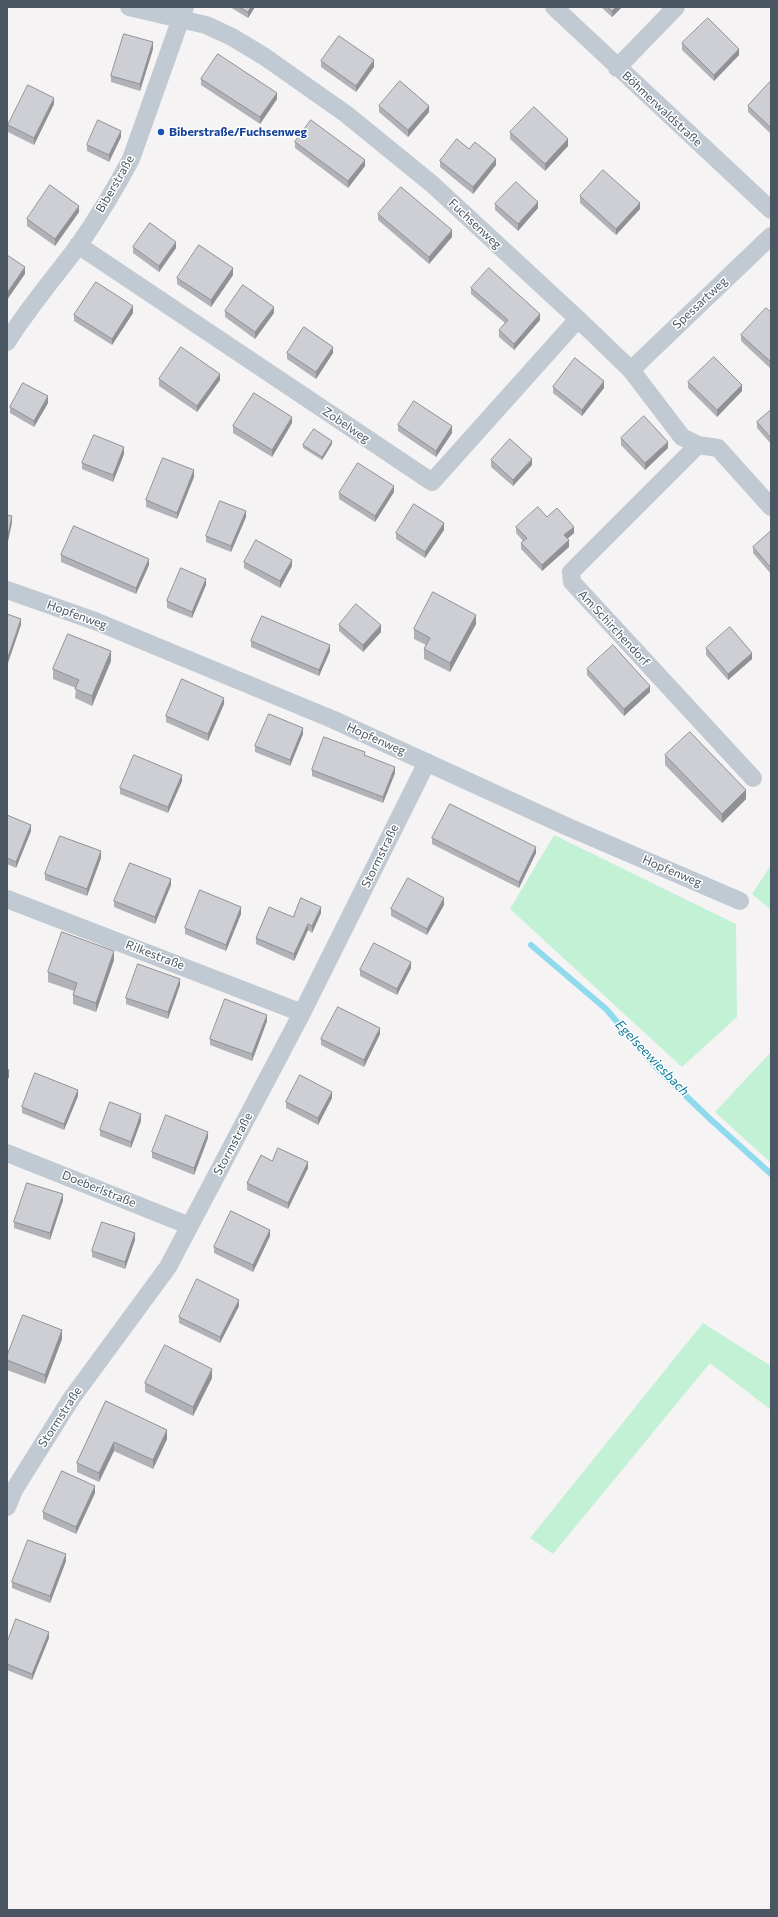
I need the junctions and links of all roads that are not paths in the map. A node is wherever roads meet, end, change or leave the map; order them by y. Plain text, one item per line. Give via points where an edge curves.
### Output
1 (129, 7) edge
2 (554, 7) edge
3 (676, 7) edge
4 (183, 13) edge
5 (617, 68) junction
6 (771, 210) edge
7 (771, 236) edge
8 (78, 245) junction
9 (578, 319) junction
10 (7, 342) edge
11 (630, 370) junction
12 (698, 445) junction
13 (771, 507) edge
14 (7, 590) edge
15 (427, 762) junction
16 (753, 778) dead end
17 (7, 899) edge
18 (740, 901) dead end
19 (302, 1013) junction
20 (7, 1153) edge
21 (190, 1226) junction
22 (7, 1508) edge

1 - 4 street, Fuchsenweg
2 - 5 street, Böhmerwaldstraße
3 - 5 street
4 - 8 street, Biberstraße via 131,159
4 - 9 street, Fuchsenweg via 232,37 265,57 346,114 432,184
5 - 6 street, Böhmerwaldstraße
7 - 11 street, Spessartweg
8 - 9 street, Zobelweg via 432,482
8 - 10 street, Biberstraße via 22,316
9 - 11 street, Fuchsenweg
11 - 12 street, Fuchsenweg via 682,437
12 - 13 street, Fuchsenweg via 718,448
12 - 16 street, Am Schirchendorf via 571,572 572,582
14 - 15 street, Hopfenweg via 102,624 334,720
15 - 18 street, Hopfenweg via 568,827
15 - 19 street, Stormstraße
17 - 19 street, Rilkestraße
19 - 21 street, Stormstraße
20 - 21 street, Doeberlstraße
21 - 22 street, Stormstraße via 168,1267 71,1399 14,1490

